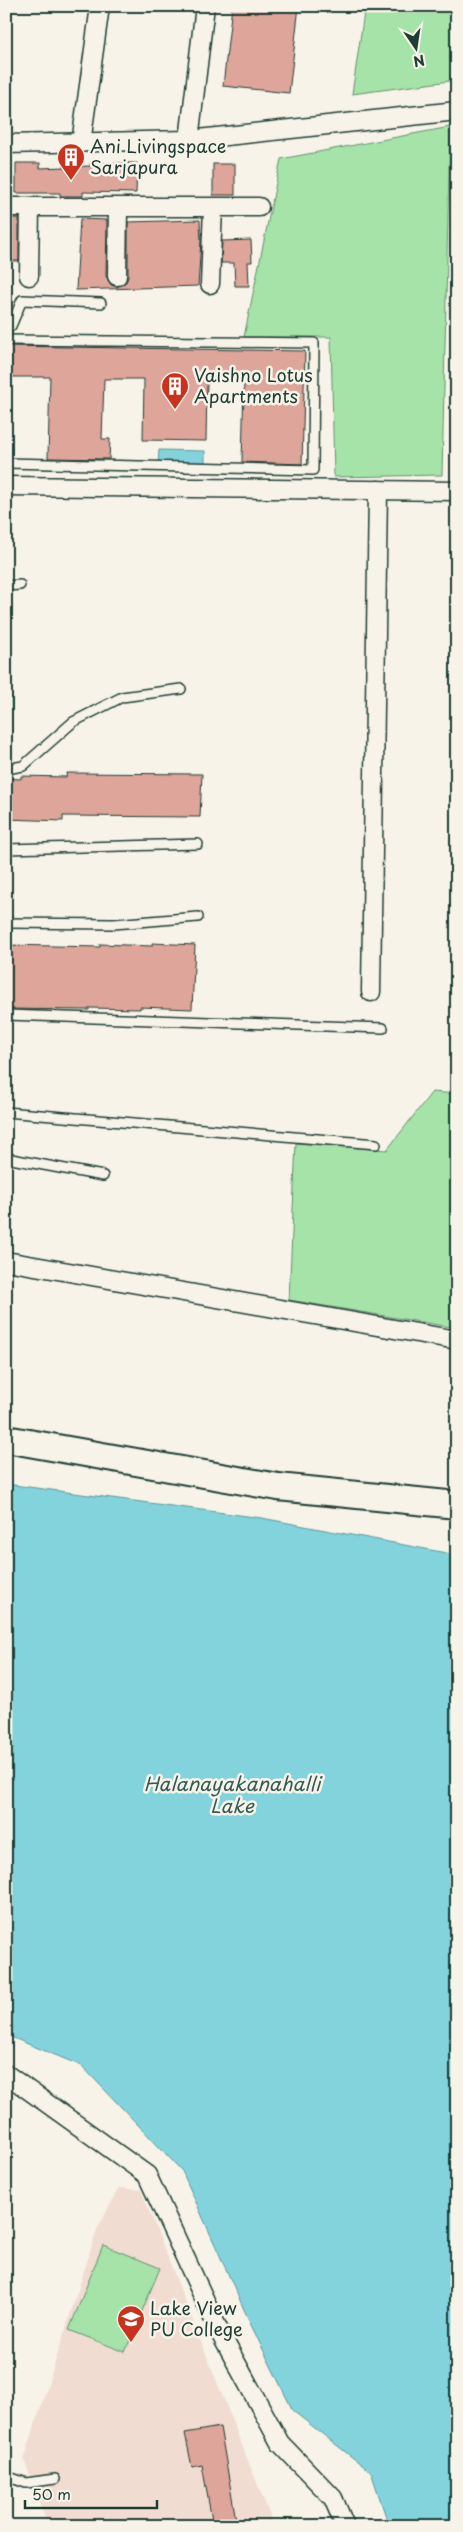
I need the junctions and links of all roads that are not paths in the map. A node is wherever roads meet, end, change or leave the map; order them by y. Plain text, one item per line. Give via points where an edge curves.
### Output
1 (100, 6) edge
2 (205, 6) edge
3 (457, 110) edge
4 (189, 140) junction
5 (81, 143) junction
6 (6, 144) edge
7 (6, 207) edge
8 (30, 207) junction
9 (259, 207) dead end
10 (213, 208) junction
11 (118, 209) junction
12 (29, 276) dead end
13 (118, 276) dead end
14 (210, 284) dead end
15 (101, 303) dead end
16 (6, 326) edge
17 (6, 340) edge
18 (6, 463) edge
19 (6, 486) edge
20 (378, 490) junction
21 (457, 491) edge
22 (6, 586) edge
23 (20, 586) dead end
24 (180, 689) dead end
25 (6, 769) edge
26 (198, 844) dead end
27 (6, 849) edge
28 (198, 917) dead end
29 (6, 923) edge
30 (371, 992) dead end
31 (6, 1014) edge
32 (384, 1028) dead end
33 (6, 1112) edge
34 (376, 1144) dead end
35 (6, 1158) edge
36 (103, 1176) dead end
37 (6, 1261) edge
38 (457, 1340) edge
39 (6, 1439) edge
40 (457, 1505) edge
41 (6, 2074) edge
42 (6, 2476) edge
43 (55, 2479) dead end
44 (345, 2526) edge

1 - 5 street
2 - 4 street
3 - 4 street
4 - 5 street
5 - 6 street
7 - 8 street
8 - 11 street
8 - 12 street
9 - 10 street
10 - 11 street
10 - 14 street
11 - 13 street
15 - 16 lane via 22,300 11,326
17 - 18 lane via 314,343 314,353 313,470
19 - 20 street
20 - 21 street
20 - 30 street
22 - 23 lane
24 - 25 lane via 122,697 73,722 27,764
26 - 27 lane
28 - 29 lane via 114,924
31 - 32 lane
33 - 34 lane
35 - 36 lane
37 - 38 street
39 - 40 street via 278,1487
41 - 44 street via 146,2175 220,2333 280,2443 333,2498
42 - 43 lane via 26,2483

